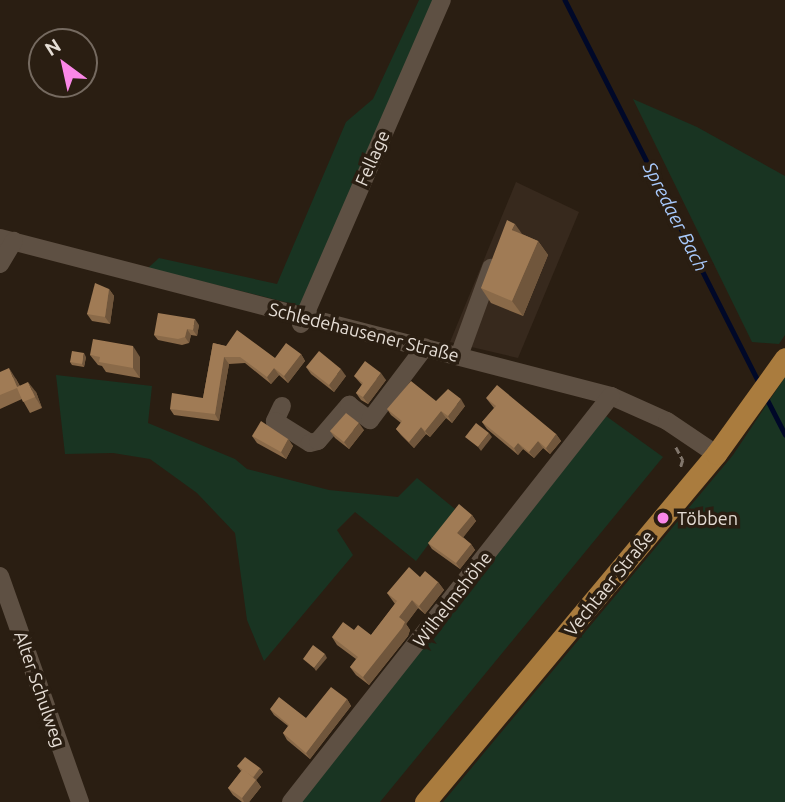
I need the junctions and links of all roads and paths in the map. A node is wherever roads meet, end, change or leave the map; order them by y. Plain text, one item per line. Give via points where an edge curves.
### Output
1 (442, 0) edge
2 (7, 239) edge
3 (498, 251) edge
4 (0, 264) edge
5 (302, 320) junction
6 (425, 347) junction
7 (460, 356) junction
8 (782, 363) edge
9 (611, 396) junction
10 (282, 406) dead end
11 (716, 454) junction
12 (0, 576) edge
13 (80, 802) edge
14 (291, 802) edge
15 (425, 802) edge

1 - 5 street, Fellage
2 - 4 street
2 - 5 street, Schledehausener Straße
3 - 7 street
5 - 6 street, Schledehausener Straße
6 - 7 street, Schledehausener Straße
6 - 10 street via 370,420 349,405 318,442 310,443 275,421
7 - 9 street, Schledehausener Straße
8 - 11 main road, Vechtaer Straße
9 - 11 street, Schledehausener Straße via 667,421
9 - 14 street, Wilhelmshöhe
11 - 15 main road, Vechtaer Straße
12 - 13 street, Alter Schulweg

